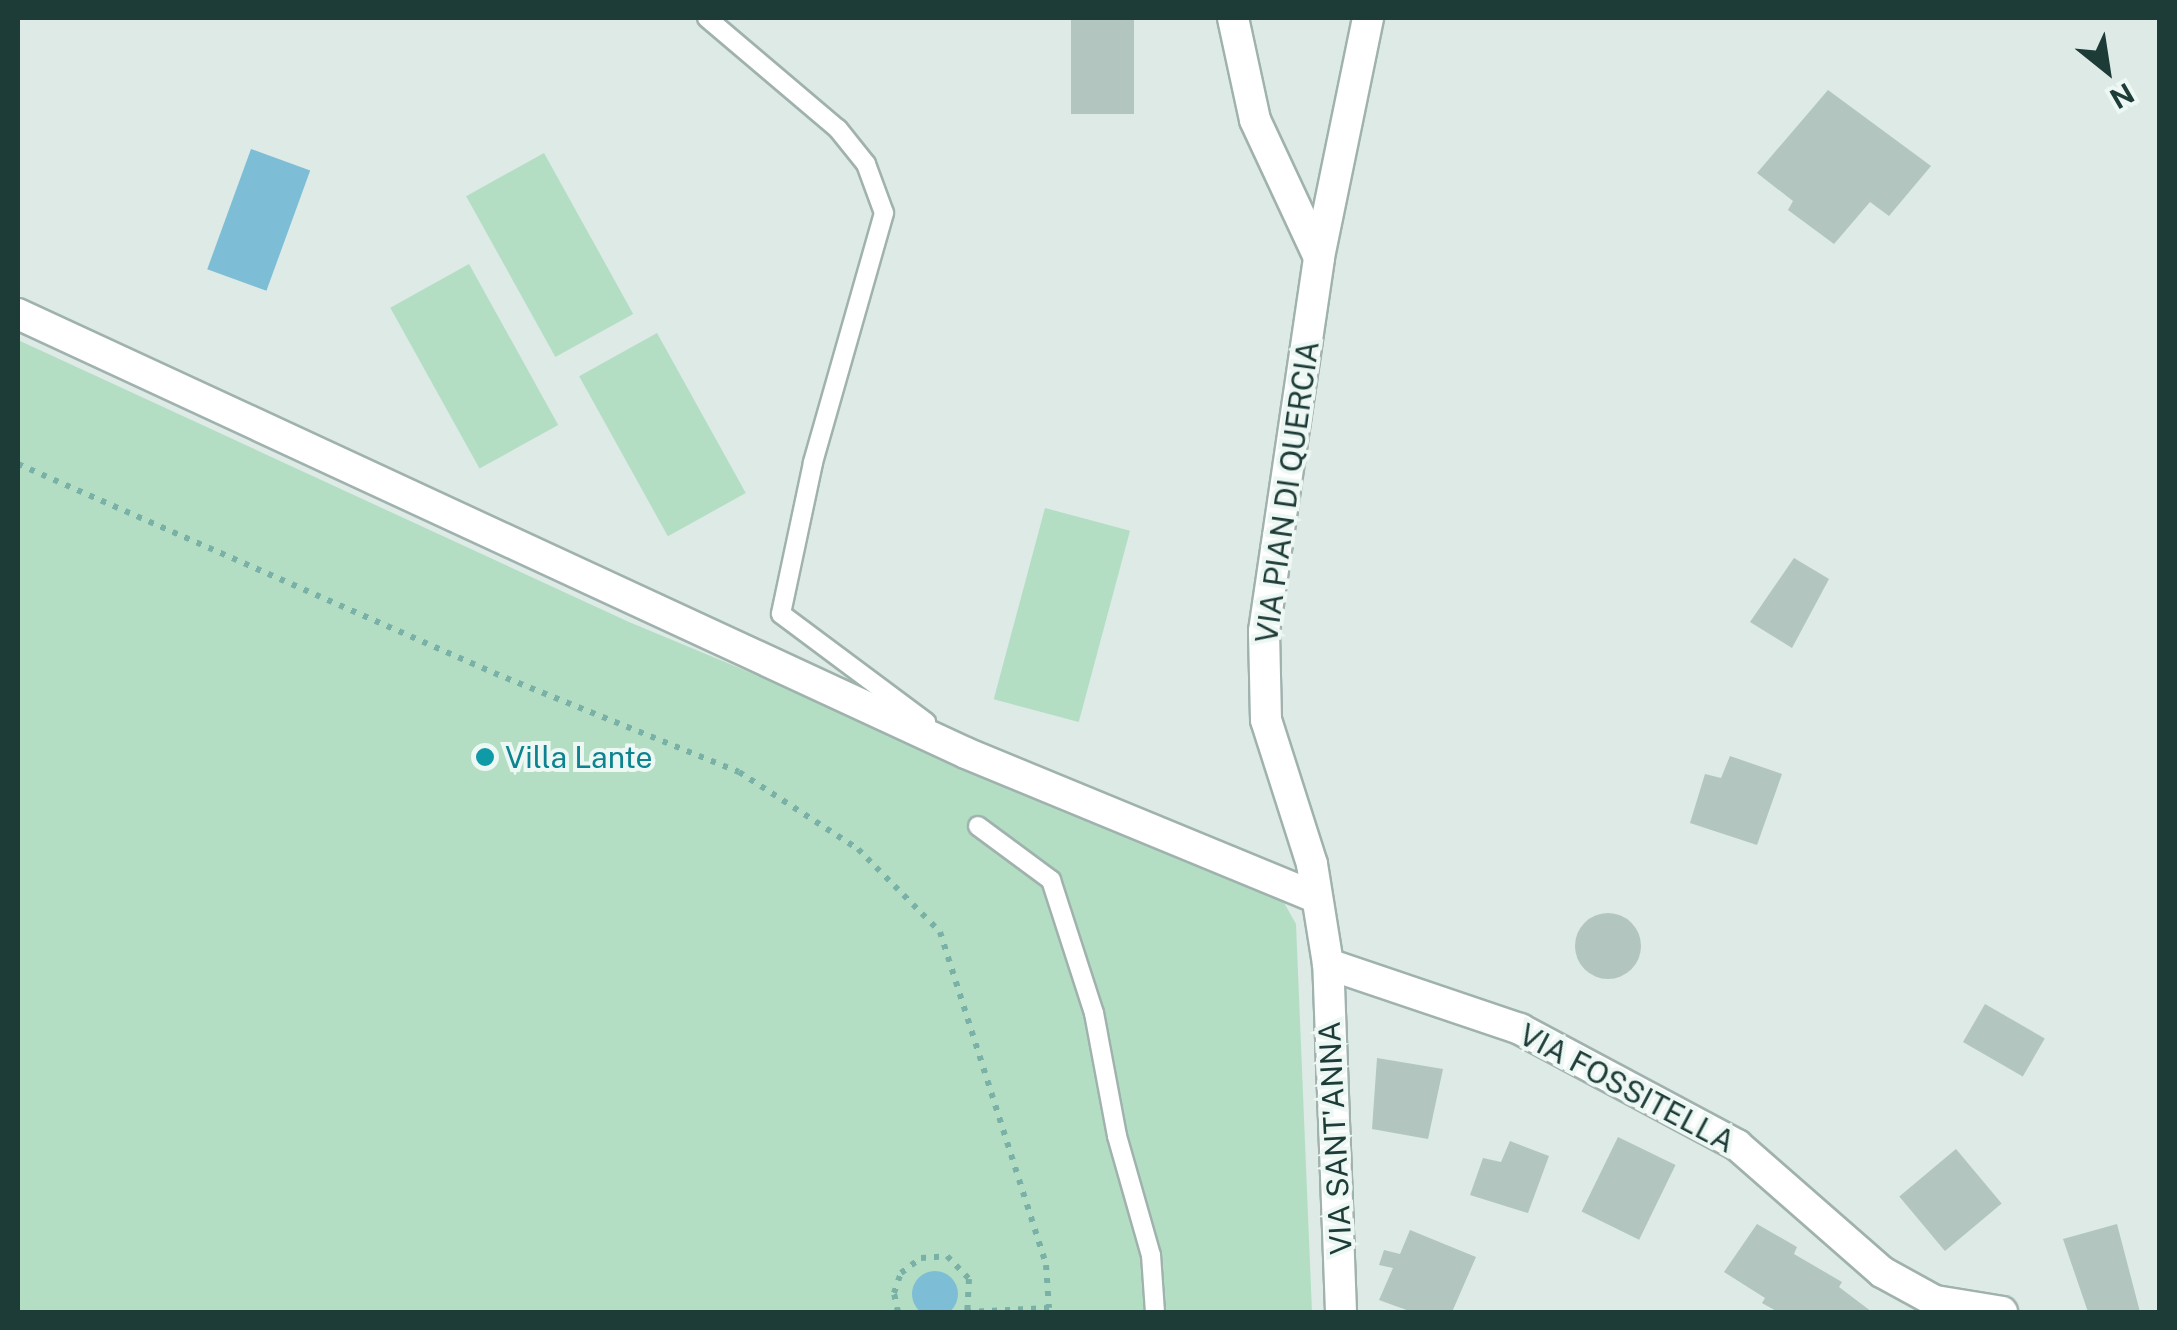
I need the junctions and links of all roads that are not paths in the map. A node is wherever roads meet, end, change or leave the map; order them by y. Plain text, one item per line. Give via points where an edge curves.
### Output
1 (707, 18) edge
2 (1234, 18) edge
3 (1368, 18) edge
4 (1319, 257) junction
5 (18, 314) edge
6 (966, 753) junction
7 (978, 826) dead end
8 (1316, 897) junction
9 (1328, 964) junction
10 (1155, 1312) edge
11 (1341, 1312) edge
12 (2002, 1312) edge

1 - 6 lane via 838,129 866,164 884,213 813,464 780,614
2 - 4 street via 1255,120
3 - 4 street, VIA PIAN DI QUERCIA
4 - 8 street, VIA PIAN DI QUERCIA via 1264,631 1266,720 1312,864
5 - 6 street
6 - 8 street
7 - 10 lane via 1051,880 1094,1013 1116,1136 1151,1254
8 - 9 street, VIA PIAN DI QUERCIA
9 - 11 street, VIA SANT'ANNA
9 - 12 street, VIA FOSSITELLA via 1520,1029 1737,1145 1882,1272 1935,1301

